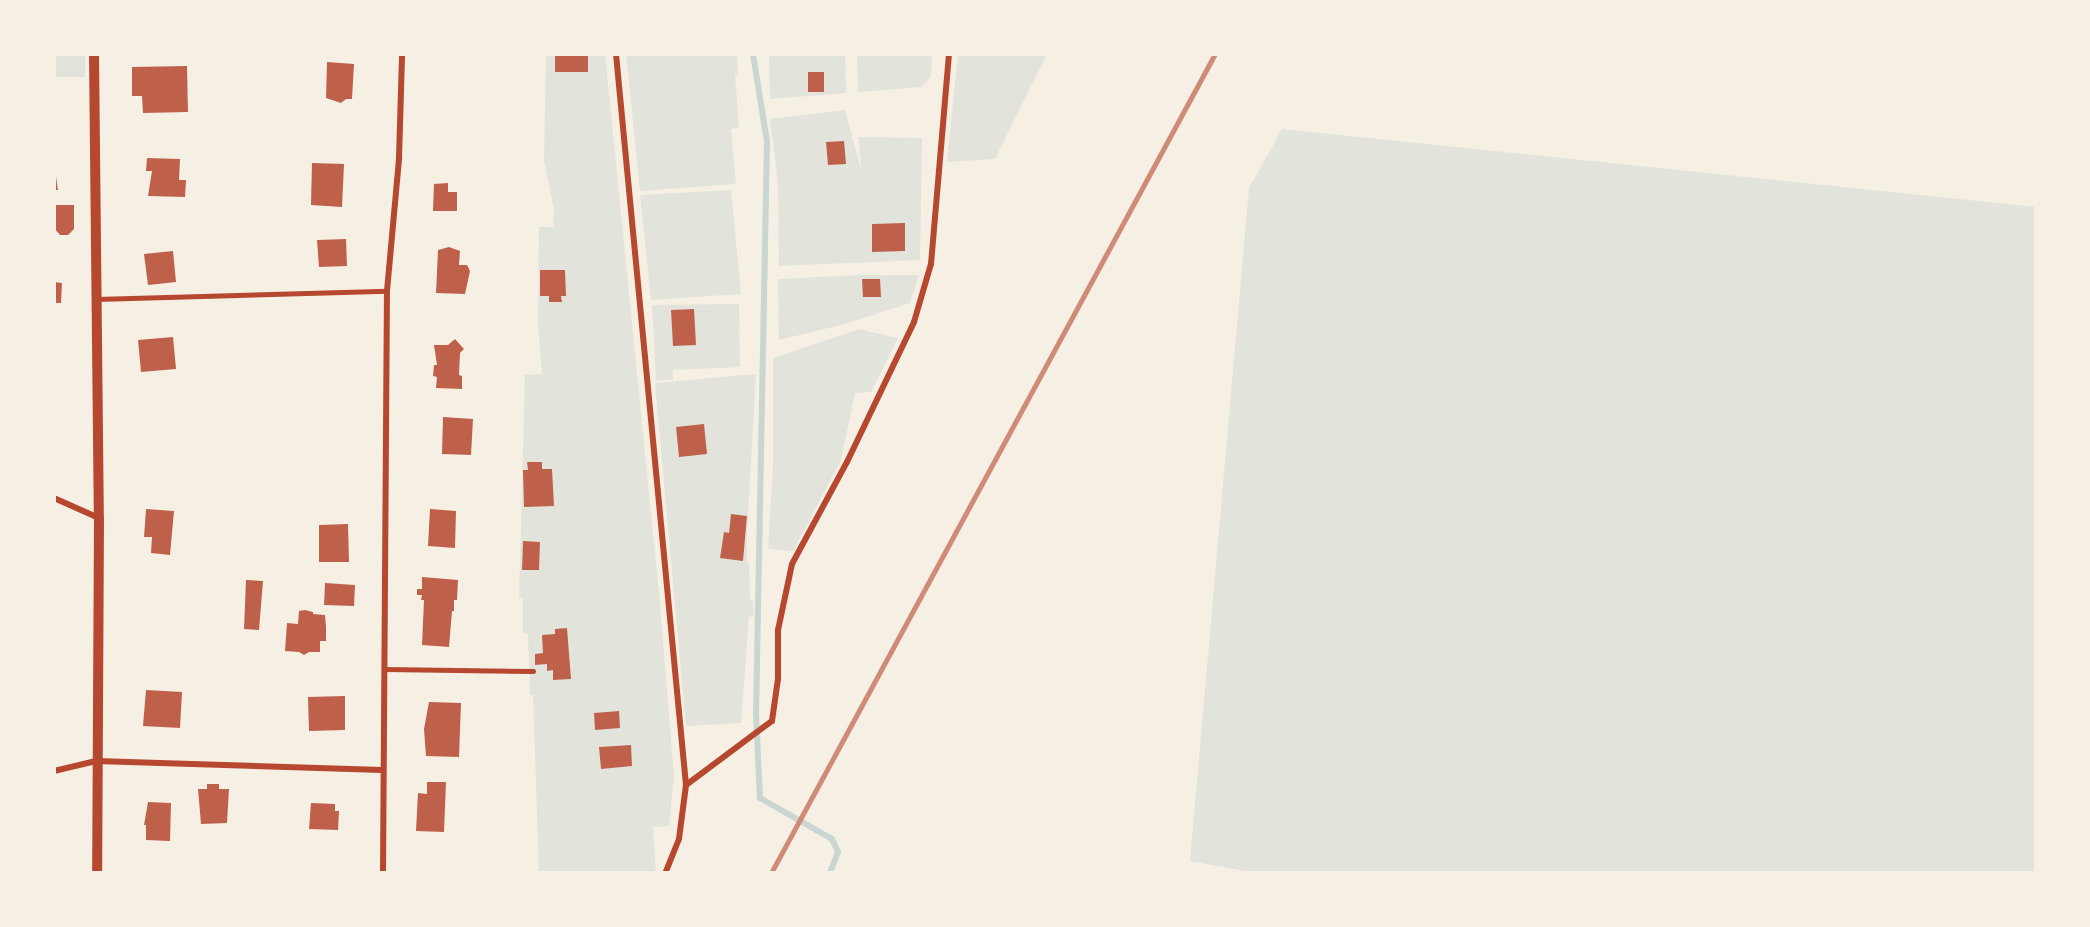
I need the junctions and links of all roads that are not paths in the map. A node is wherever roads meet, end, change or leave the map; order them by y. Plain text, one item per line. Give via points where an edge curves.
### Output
1 (94, 54) edge
2 (402, 54) edge
3 (616, 54) edge
4 (949, 54) edge
5 (387, 291) junction
6 (96, 299) junction
7 (54, 498) edge
8 (99, 518) junction
9 (385, 669) junction
10 (533, 671) dead end
11 (96, 761) junction
12 (54, 771) edge
13 (382, 771) junction
14 (686, 785) junction
15 (97, 873) edge
16 (383, 873) edge
17 (665, 873) edge

1 - 6 street
2 - 5 street via 399,158
3 - 14 street
4 - 14 street via 931,264 914,322 847,462 792,564 778,630 778,679 772,721
5 - 6 lane
5 - 9 street
6 - 8 street
7 - 8 street
8 - 11 street
9 - 10 lane
9 - 13 street
11 - 12 street
11 - 13 street
11 - 15 street
13 - 16 street
14 - 17 street via 679,838

